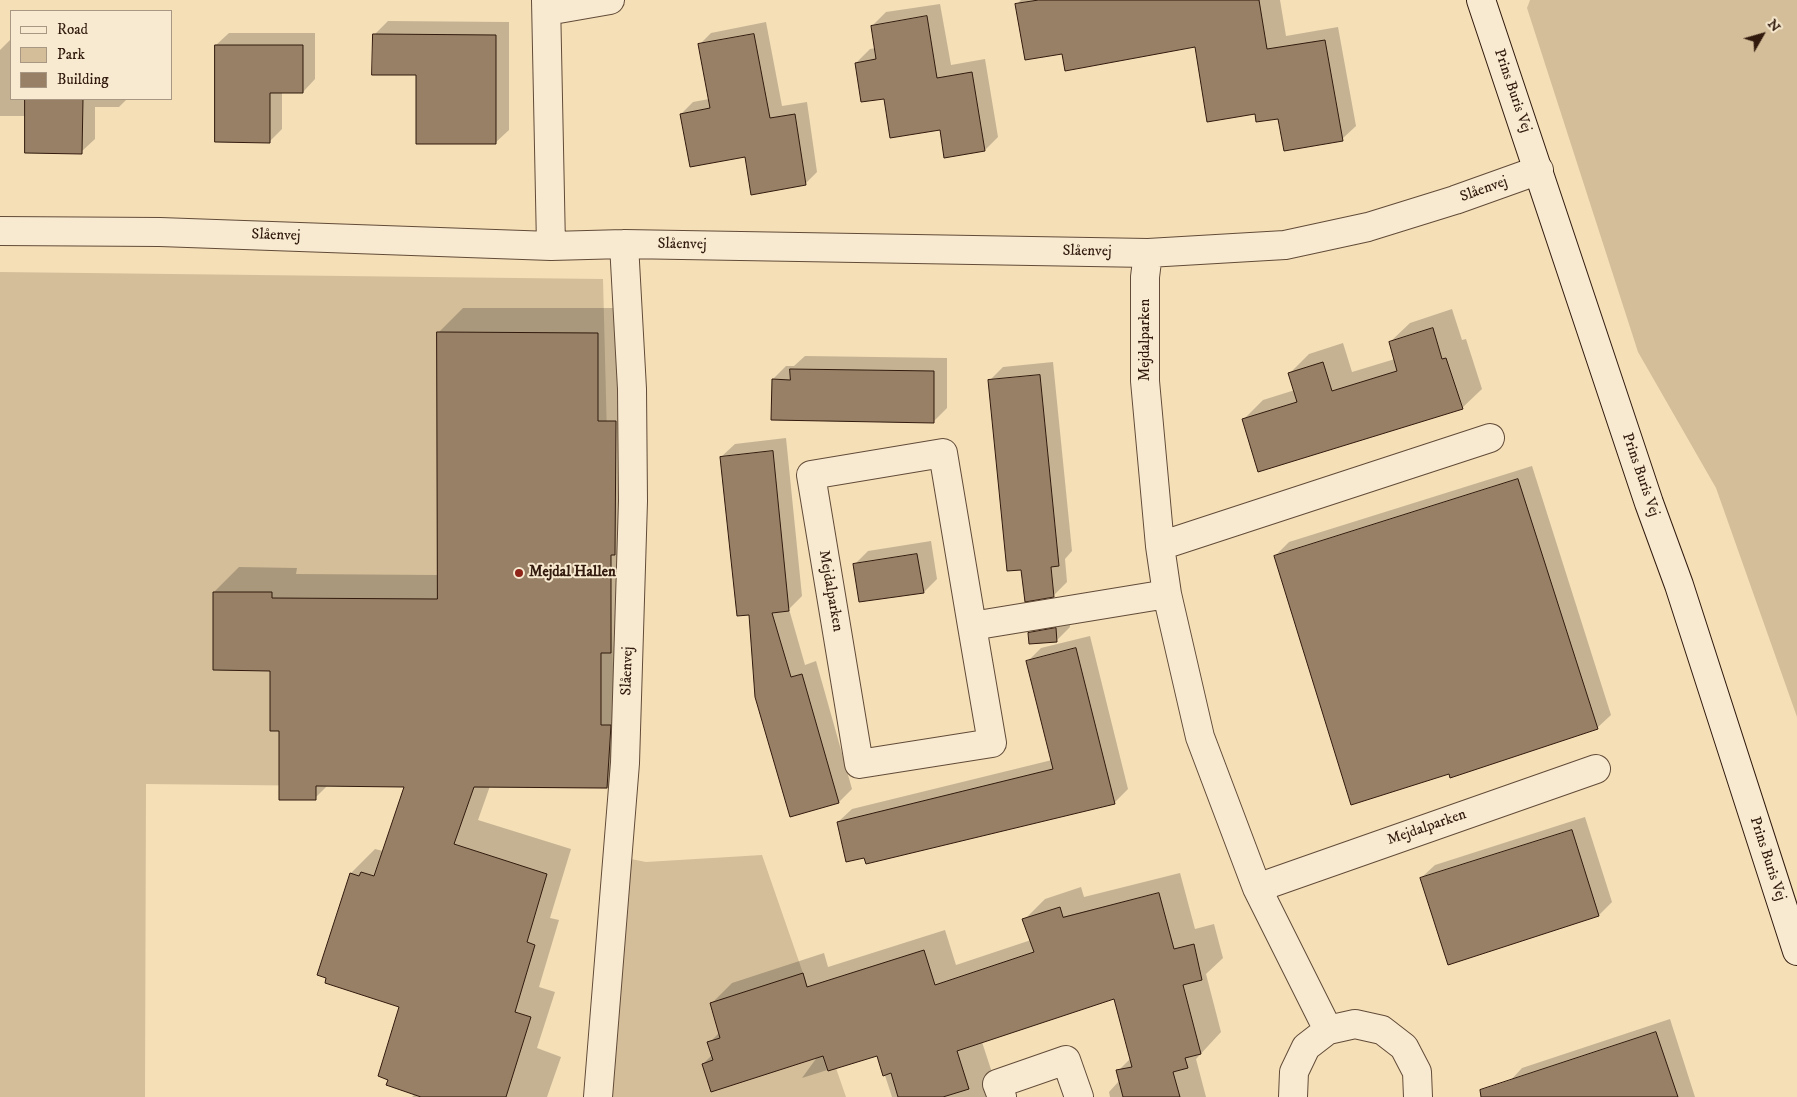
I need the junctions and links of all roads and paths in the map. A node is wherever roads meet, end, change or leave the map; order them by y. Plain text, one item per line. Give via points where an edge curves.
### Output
1 (610, 0) edge
2 (1481, 0) edge
3 (546, 6) edge
4 (1539, 170) junction
5 (0, 232) edge
6 (624, 244) junction
7 (551, 246) junction
8 (1148, 253) junction
9 (1490, 438) dead end
10 (1160, 546) junction
11 (1167, 594) junction
12 (972, 626) junction
13 (1596, 769) dead end
14 (1257, 888) junction
15 (1797, 951) edge
16 (1328, 1030) junction
17 (598, 1097) edge
18 (1002, 1097) edge
19 (1080, 1097) edge
20 (1293, 1097) edge
21 (1418, 1097) edge

1 - 3 street
2 - 4 street, Prins Buris Vej
3 - 7 street
4 - 8 street, Slåenvej via 1368,227 1285,245
4 - 15 street, Prins Buris Vej via 1679,585
5 - 7 street, Slåenvej via 170,232
6 - 7 street, Slåenvej
6 - 8 street, Slåenvej
6 - 17 street, Slåenvej via 632,389 633,511 625,763
8 - 10 street, Mejdalparken via 1145,381
9 - 10 street
10 - 11 street, Mejdalparken
11 - 12 street
11 - 14 street, Mejdalparken via 1200,737
12 - 12 street, Mejdalparken via 943,453 811,475 860,764 992,743
13 - 14 street, Mejdalparken
14 - 16 street, Mejdalparken
16 - 20 street via 1306,1047 1294,1072
16 - 21 street via 1355,1024 1382,1030 1404,1047 1417,1072
18 - 19 street via 997,1084 1066,1060

